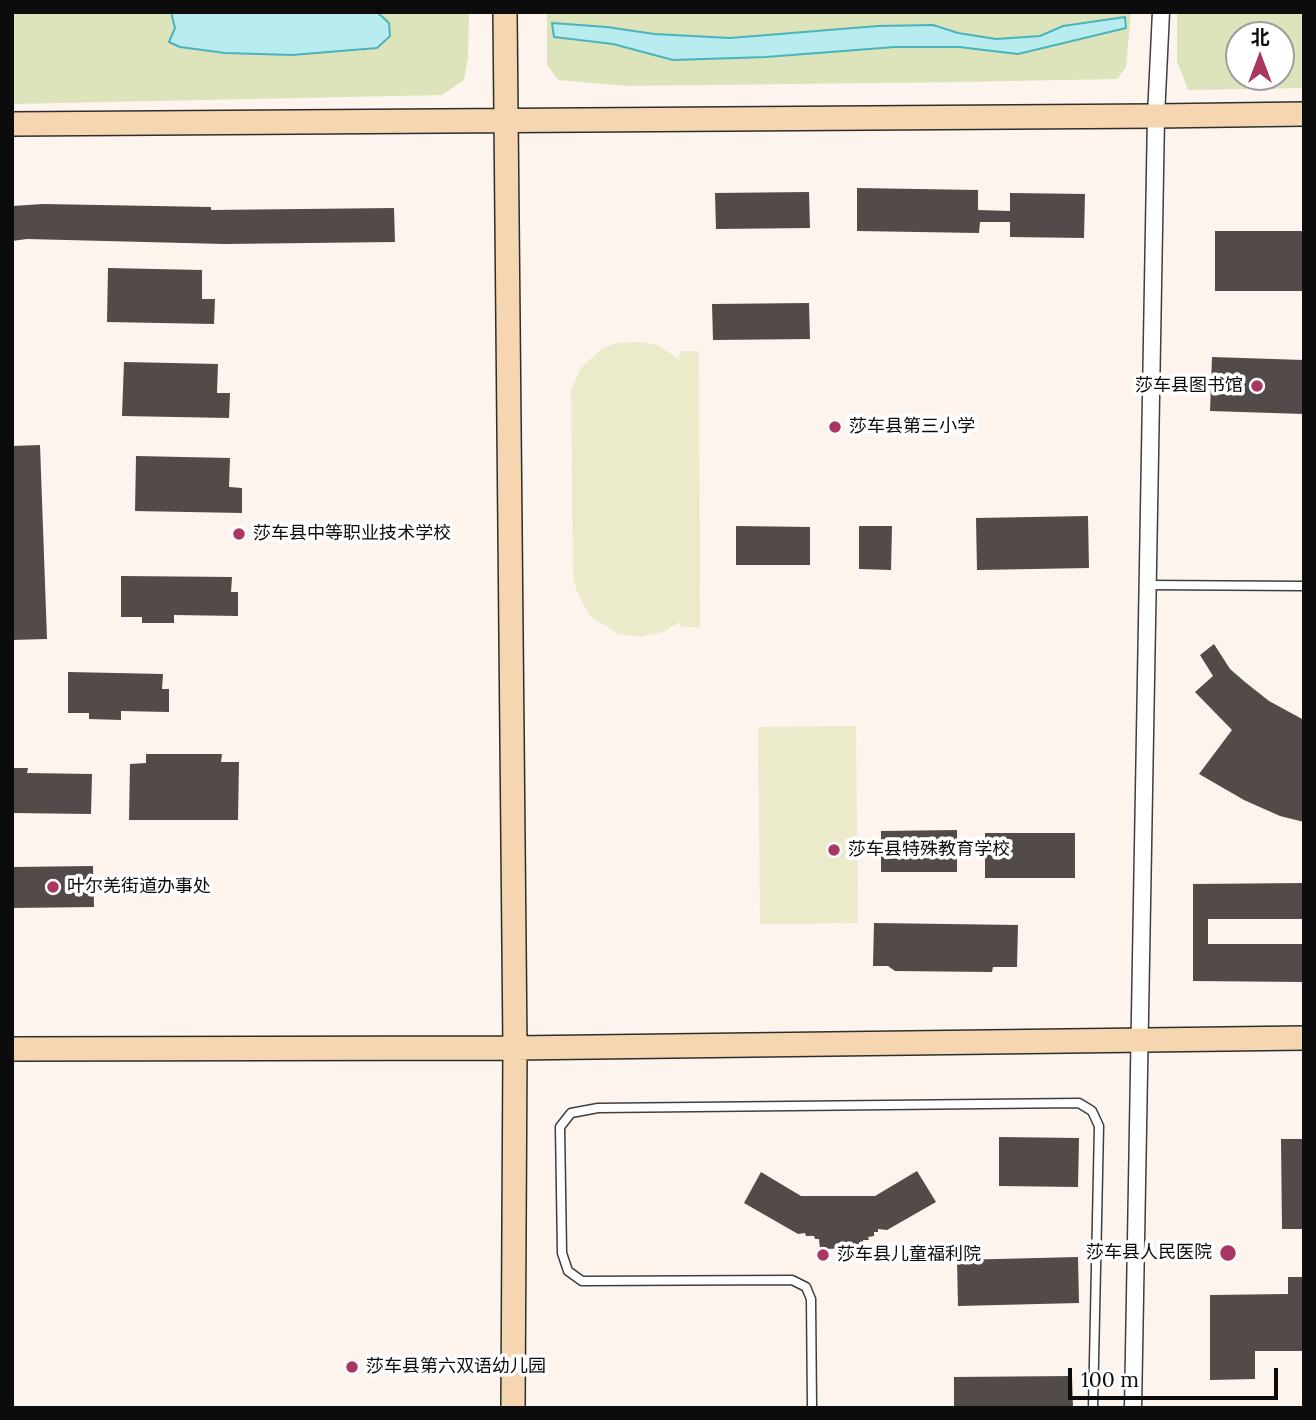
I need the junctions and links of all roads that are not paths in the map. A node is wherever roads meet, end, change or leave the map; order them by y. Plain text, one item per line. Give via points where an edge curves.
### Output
1 (505, 12) edge
2 (1161, 12) edge
3 (1304, 114) edge
4 (1156, 116) junction
5 (507, 121) junction
6 (12, 124) edge
7 (1147, 586) junction
8 (1304, 586) edge
9 (1304, 1038) edge
10 (1140, 1039) junction
11 (515, 1048) junction
12 (12, 1049) edge
13 (513, 1408) edge
14 (812, 1408) edge
15 (1093, 1408) edge
16 (1133, 1408) edge

1 - 5 street
2 - 4 street
3 - 4 street
4 - 5 street
4 - 7 street
5 - 6 street
5 - 11 street
7 - 8 lane
7 - 10 street
9 - 10 street
10 - 11 street
10 - 16 street
11 - 12 street
11 - 13 street
14 - 15 lane via 811,1299 806,1287 792,1280 582,1281 568,1271 562,1253 560,1127 571,1113 598,1108 1079,1103 1092,1111 1099,1126

